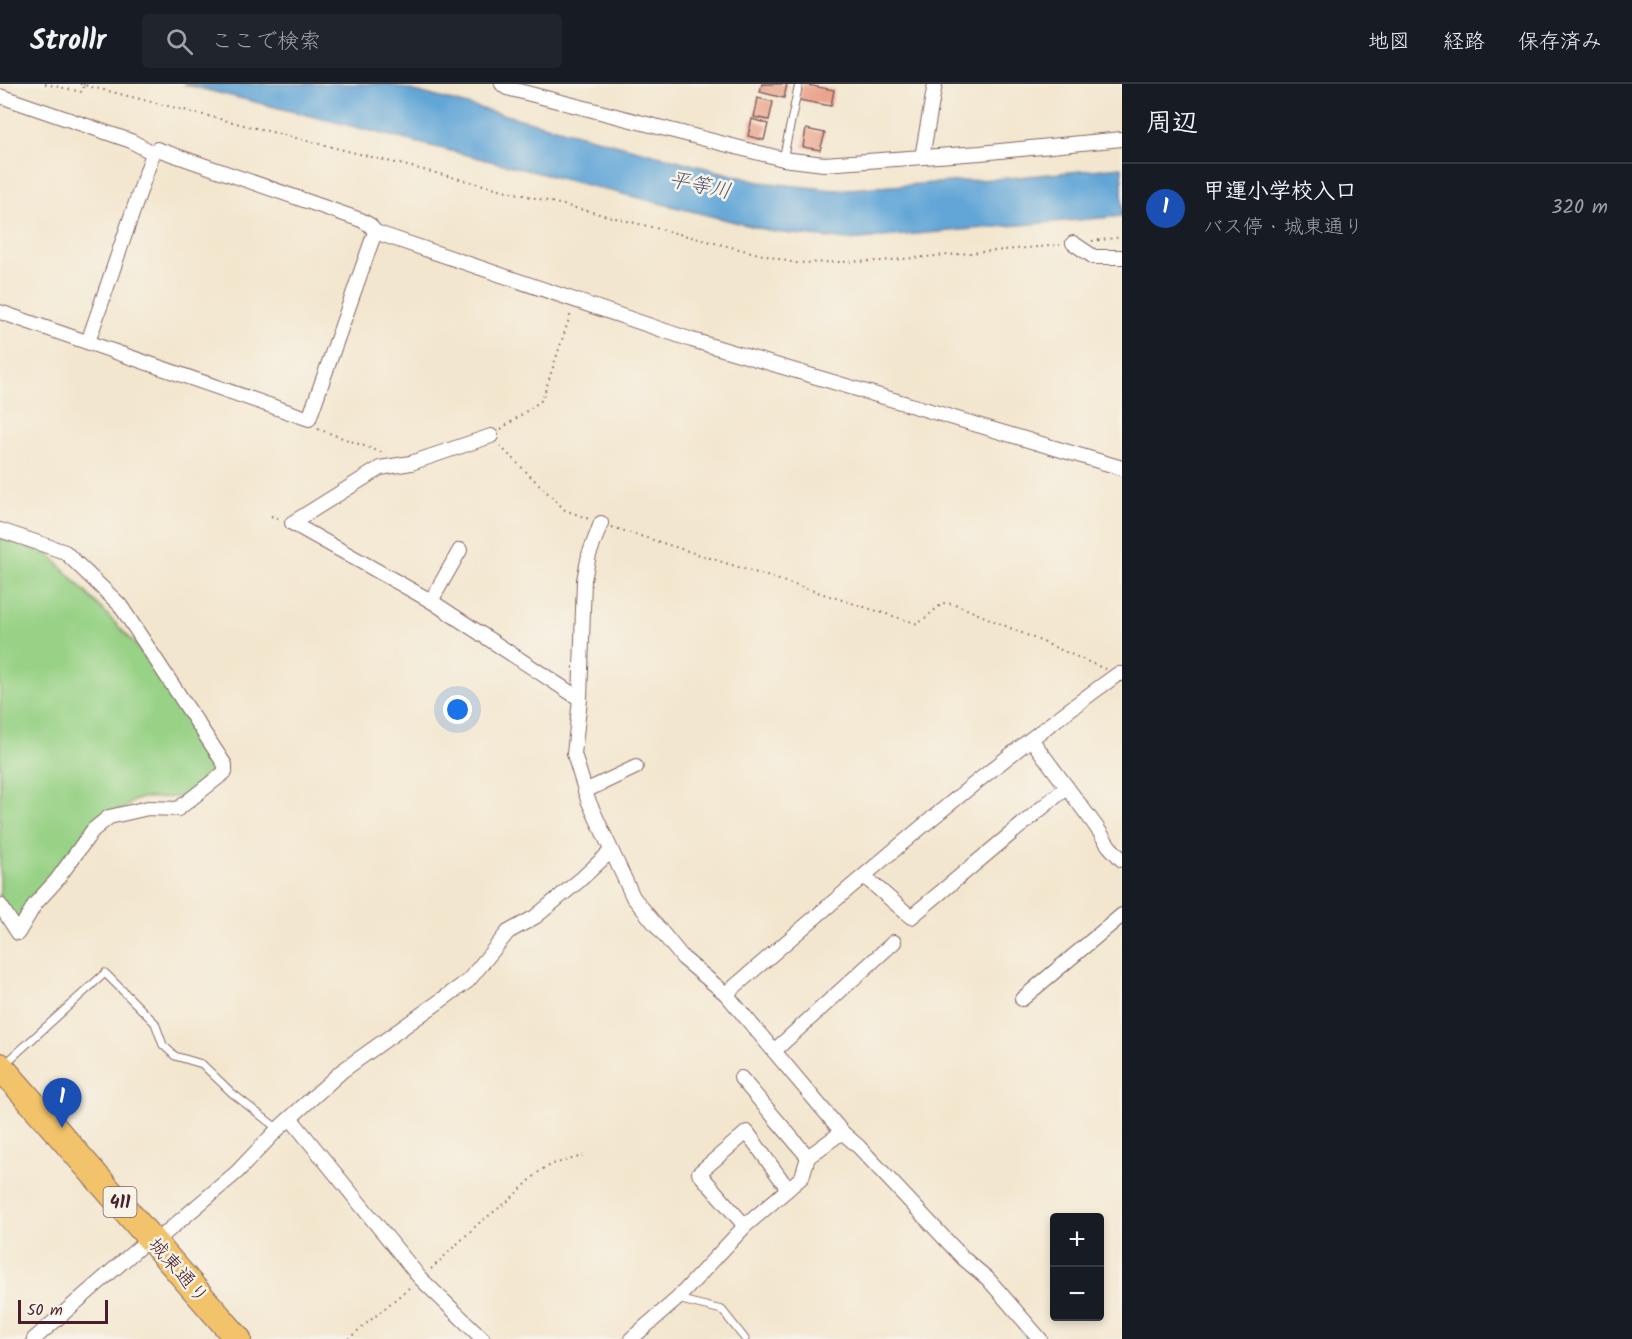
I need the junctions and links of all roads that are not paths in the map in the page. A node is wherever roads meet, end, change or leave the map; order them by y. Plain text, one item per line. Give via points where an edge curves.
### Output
1 (502, 84) edge
2 (799, 84) edge
3 (935, 84) edge
4 (0, 96) edge
5 (1122, 139) edge
6 (153, 153) junction
7 (922, 157) junction
8 (783, 159) junction
9 (375, 231) junction
10 (1073, 243) road end
11 (1122, 257) edge
12 (0, 312) edge
13 (88, 342) junction
14 (490, 436) road end
15 (1122, 468) edge
16 (601, 523) road end
17 (0, 530) edge
18 (460, 550) dead end
19 (431, 601) junction
20 (1120, 674) edge
21 (580, 699) junction
22 (1031, 739) junction
23 (636, 767) dead end
24 (1067, 787) junction
25 (585, 790) junction
26 (611, 851) junction
27 (1122, 860) edge
28 (865, 877) junction
29 (0, 905) edge
30 (1122, 915) edge
31 (894, 942) dead end
32 (726, 994) junction
33 (1022, 999) dead end
34 (774, 1051) junction
35 (0, 1067) edge
36 (741, 1078) dead end
37 (291, 1119) junction
38 (278, 1129) junction
39 (842, 1132) junction
40 (808, 1158) junction
41 (788, 1189) junction
42 (746, 1226) junction
43 (151, 1237) junction
44 (677, 1299) junction
45 (33, 1339) edge
46 (238, 1339) edge
47 (483, 1339) edge
48 (631, 1339) edge
49 (745, 1339) edge
50 (1040, 1339) edge

1 - 8 street
2 - 8 lane
3 - 7 street
4 - 6 street via 131,141
5 - 7 street
6 - 9 street via 157,149 361,220
6 - 13 street
7 - 8 street via 824,164
9 - 13 street via 309,418
9 - 15 street via 692,340
10 - 11 street via 1094,257
12 - 13 street
14 - 19 street via 411,463 380,468 292,523
16 - 21 street via 584,580
17 - 29 street via 65,552 120,605 225,765 225,772 178,809 148,808 109,817 93,830 35,904 18,933
18 - 19 street
19 - 21 street
20 - 22 street
21 - 25 street via 574,754
22 - 24 street
22 - 28 street
23 - 25 street
24 - 27 street
24 - 28 street via 911,918
25 - 26 street
26 - 32 street via 633,897 683,958
26 - 37 street via 535,917 508,932 468,981 342,1071
28 - 32 street
30 - 33 street
31 - 34 street
32 - 34 street
34 - 39 street
35 - 38 lane via 105,973 155,1023 163,1045 175,1056 202,1064
35 - 43 highway, 城東通り / 411
36 - 40 street
37 - 38 street
37 - 47 street via 420,1278
38 - 43 street via 237,1172 162,1236
39 - 40 street
39 - 50 street via 988,1280
40 - 41 street via 802,1177
41 - 42 street
41 - 42 street via 747,1132 699,1173
42 - 44 street
43 - 45 street
43 - 46 highway, 城東通り / 411
44 - 48 street
44 - 49 lane via 722,1310

